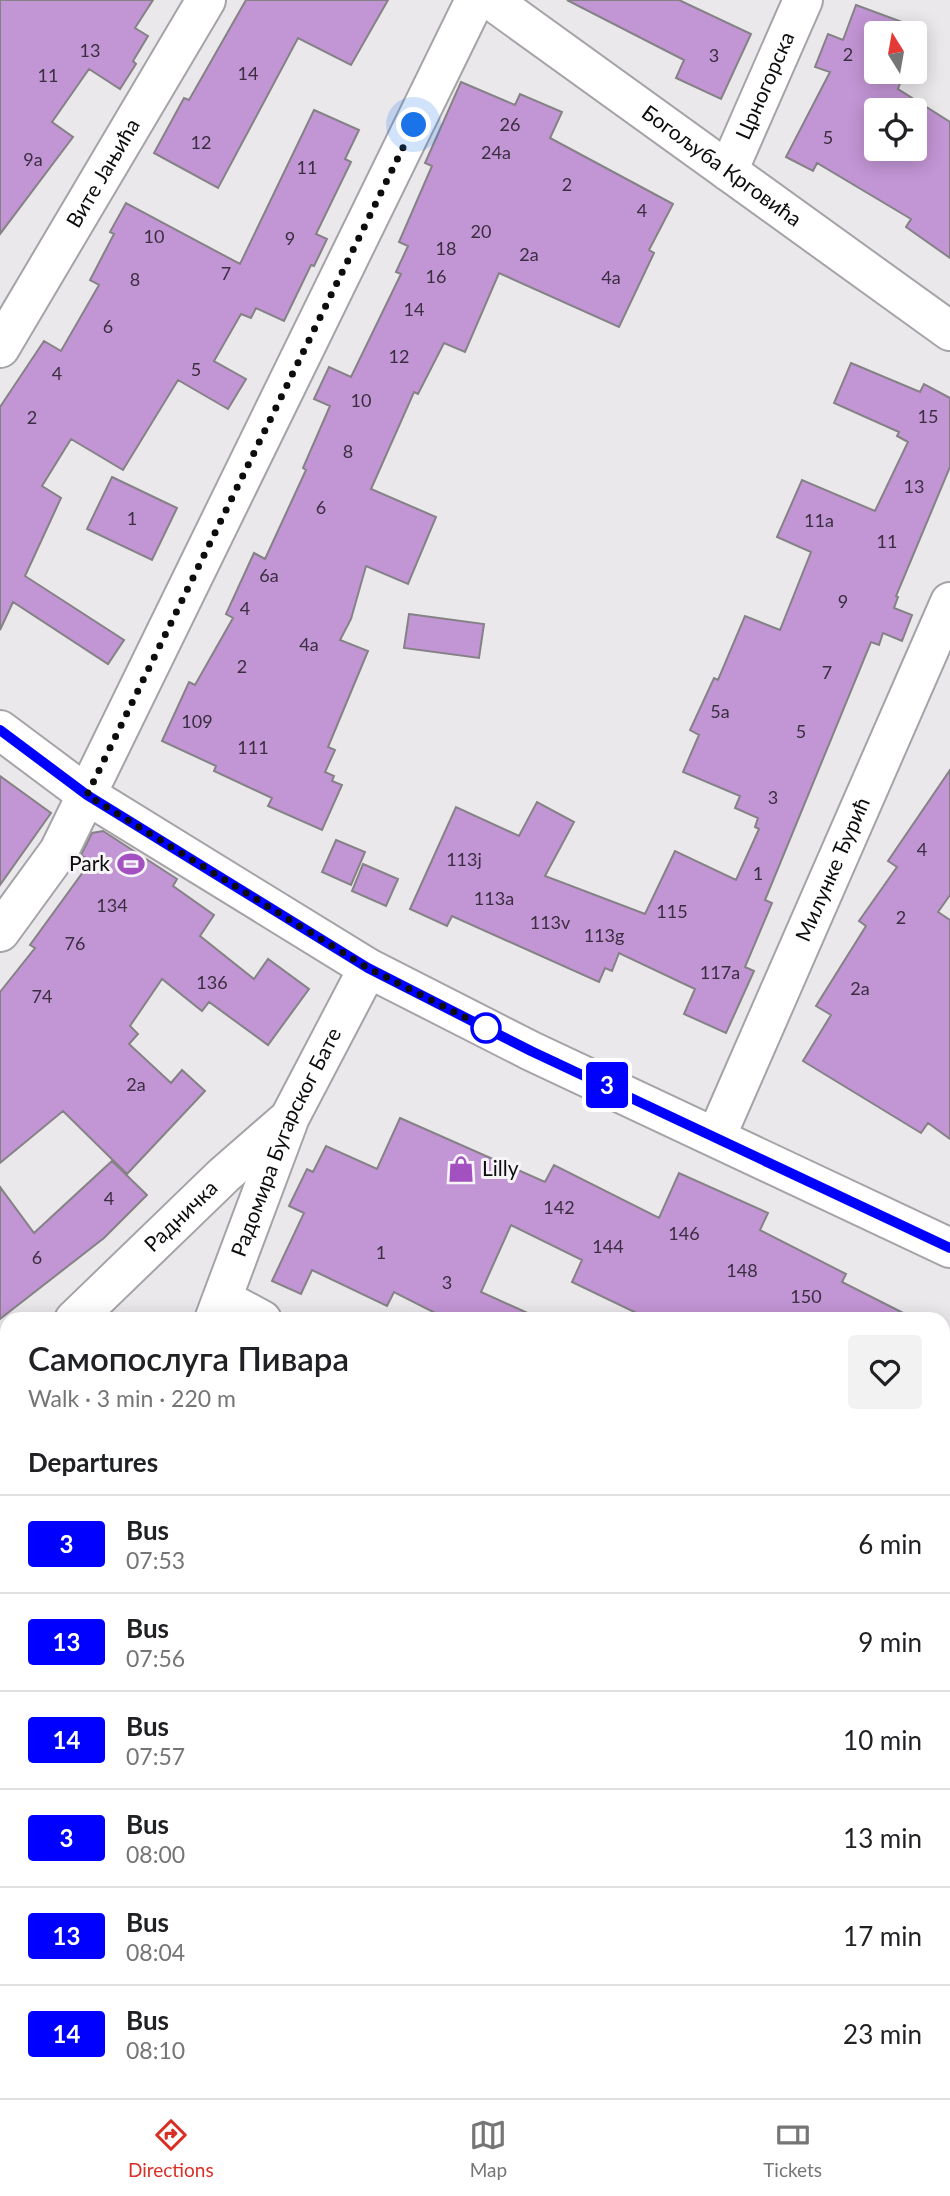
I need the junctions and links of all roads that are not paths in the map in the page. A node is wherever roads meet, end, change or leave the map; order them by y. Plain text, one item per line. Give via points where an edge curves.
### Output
1 (206, 0) edge
2 (475, 0) edge
3 (491, 0) edge
4 (803, 0) edge
5 (728, 171) junction
6 (950, 331) edge
7 (0, 348) edge
8 (950, 602) edge
9 (0, 730) edge
10 (87, 795) junction
11 (0, 932) edge
12 (368, 968) junction
13 (290, 1117) junction
14 (716, 1137) junction
15 (950, 1248) edge
16 (219, 1309) edge
17 (82, 1312) edge

1 - 7 street, Вите Јањића
2 - 10 street
3 - 5 street, Богољуба Крговића
4 - 5 street, Црногорска
5 - 6 street, Богољуба Крговића
8 - 14 street, Милунке Ђурић
9 - 10 street
10 - 11 street via 59,851
10 - 12 street
12 - 13 street, Радомира Бугарског Бате
12 - 14 street
13 - 16 street, Радомира Бугарског Бате
13 - 17 street, Радничка
14 - 15 street

